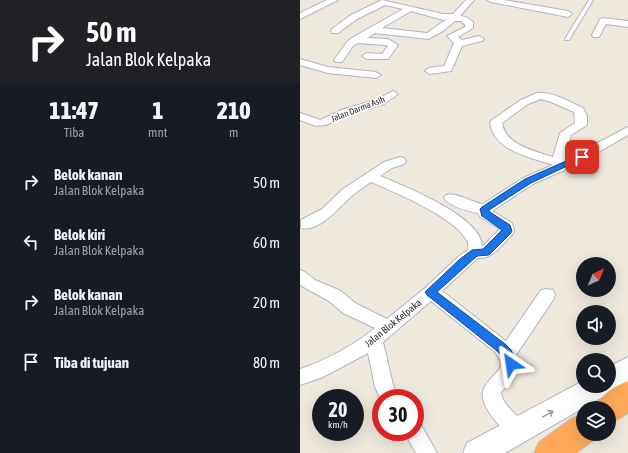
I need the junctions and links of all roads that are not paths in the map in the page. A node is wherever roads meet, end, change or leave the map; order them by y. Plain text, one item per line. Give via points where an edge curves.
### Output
1 (334, 0) edge
2 (470, 0) edge
3 (490, 0) edge
4 (591, 0) edge
5 (314, 1) dead end
6 (326, 4) junction
7 (409, 8) junction
8 (568, 14) dead end
9 (300, 16) edge
10 (393, 17) junction
11 (453, 17) junction
12 (409, 19) dead end
13 (628, 24) edge
14 (372, 30) junction
15 (336, 31) dead end
16 (596, 35) dead end
17 (479, 39) dead end
18 (567, 39) dead end
19 (355, 40) junction
20 (460, 43) junction
21 (367, 56) dead end
22 (339, 60) dead end
23 (300, 62) edge
24 (430, 71) dead end
25 (376, 75) dead end
26 (393, 94) dead end
27 (300, 116) edge
28 (628, 130) edge
29 (400, 161) dead end
30 (561, 164) junction
31 (370, 177) junction
32 (451, 198) dead end
33 (485, 209) junction
34 (306, 224) dead end
35 (475, 252) junction
36 (300, 276) edge
37 (430, 292) junction
38 (547, 296) dead end
39 (388, 327) junction
40 (374, 340) junction
41 (507, 354) junction
42 (628, 369) edge
43 (300, 377) edge
44 (616, 377) edge
45 (385, 389) edge
46 (587, 393) edge
47 (628, 395) edge
48 (616, 404) edge
49 (519, 431) junction
50 (576, 434) edge
51 (420, 441) edge
52 (427, 453) edge
53 (477, 453) edge
54 (550, 453) edge

1 - 6 street
2 - 11 street
3 - 8 street
4 - 18 lane
5 - 6 street
6 - 9 street
7 - 10 street
7 - 11 street via 443,17
7 - 15 street via 388,2 382,3 354,17
10 - 12 street
10 - 14 street
11 - 14 street via 428,36
11 - 20 street via 463,19 471,26 453,35
13 - 16 street via 603,21
14 - 19 street
17 - 20 street
19 - 21 street via 388,42 393,45 386,57
19 - 22 street via 347,46
20 - 24 street via 448,68
23 - 25 street via 328,71
26 - 27 street, Jalan Darma Asih via 380,102 356,108 322,123
28 - 30 street via 592,152
29 - 31 street via 388,165
30 - 30 street via 512,146 497,133 496,122 537,96 579,110 580,125 566,134
30 - 33 street via 528,181
31 - 34 street via 348,192 327,212
31 - 35 street via 421,198 446,213 473,238 476,244
32 - 33 street via 471,207
33 - 35 street, Jalan Blok Kelpaka via 485,214 507,227 507,231 485,253
35 - 37 street, Jalan Blok Kelpaka
36 - 39 street via 335,296 349,308
37 - 39 street, Jalan Blok Kelpaka
37 - 41 street
38 - 41 street
39 - 40 street, Jalan Blok Kelpaka
40 - 43 street, Jalan Blok Kelpaka via 360,350
40 - 45 street
41 - 49 street via 510,369 495,388 492,397 493,402
42 - 44 main road
49 -> 46 main road
47 - 48 highway
49 - 53 main road
50 - 54 highway
51 - 52 street

